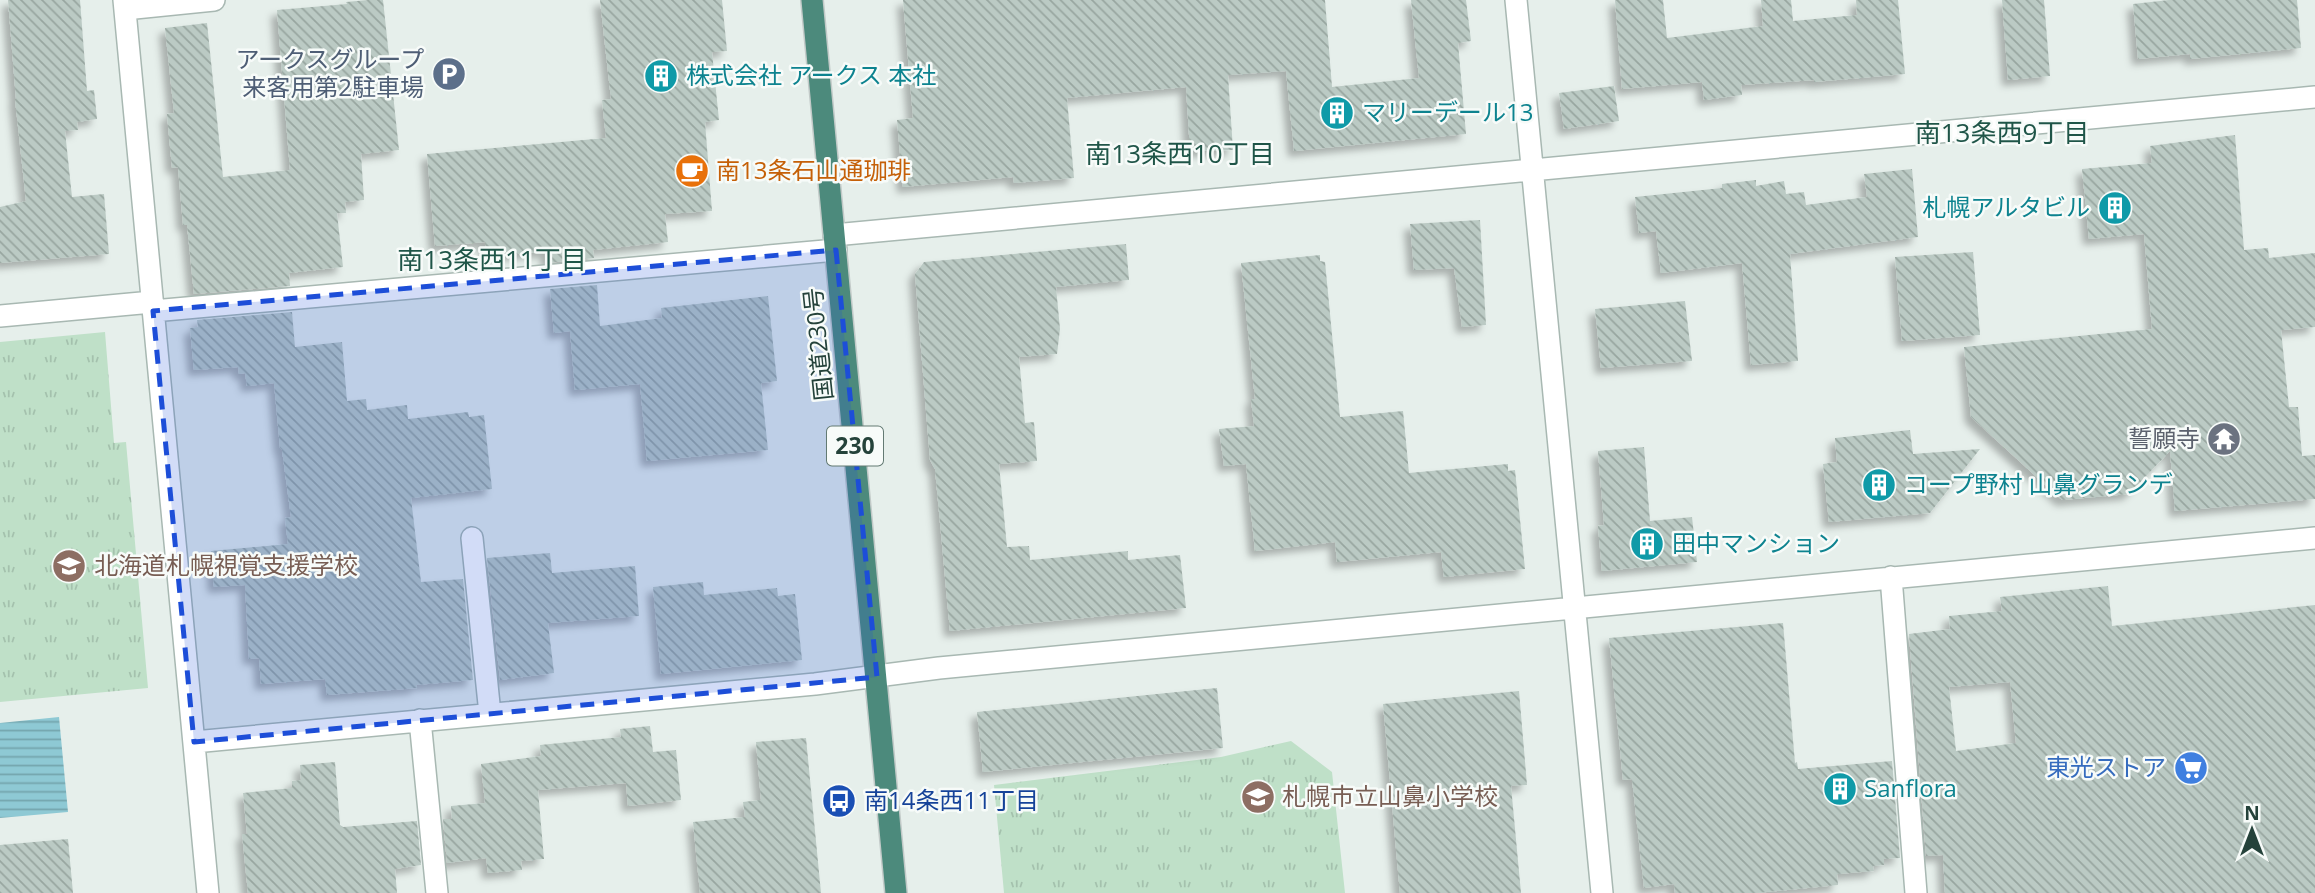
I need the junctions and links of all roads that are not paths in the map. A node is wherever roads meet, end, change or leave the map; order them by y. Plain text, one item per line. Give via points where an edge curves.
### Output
1 (214, 0) edge
2 (812, 0) edge
3 (1516, 0) edge
4 (125, 4) edge
5 (2315, 97) edge
6 (1532, 169) junction
7 (835, 242) junction
8 (153, 307) junction
9 (0, 316) edge
10 (471, 538) dead end
11 (2315, 538) edge
12 (1891, 577) junction
13 (1575, 607) junction
14 (877, 677) junction
15 (490, 714) junction
16 (420, 720) junction
17 (194, 742) junction
18 (208, 893) edge
19 (437, 893) edge
20 (897, 893) edge
21 (1602, 893) edge
22 (1916, 893) edge

1 - 4 street
2 - 7 highway, 国道230号 / 230
3 - 6 street
4 - 8 street
5 - 6 street
6 - 7 street
6 - 13 street
7 - 8 street
7 - 14 highway, 国道230号 / 230
8 - 9 street
8 - 17 street
10 - 15 street
11 - 12 street
12 - 13 street
12 - 22 street
13 - 14 street
13 - 21 street
14 - 15 street
14 - 20 highway, 国道230号 / 230
15 - 16 street
16 - 17 street
16 - 19 street
17 - 18 street

